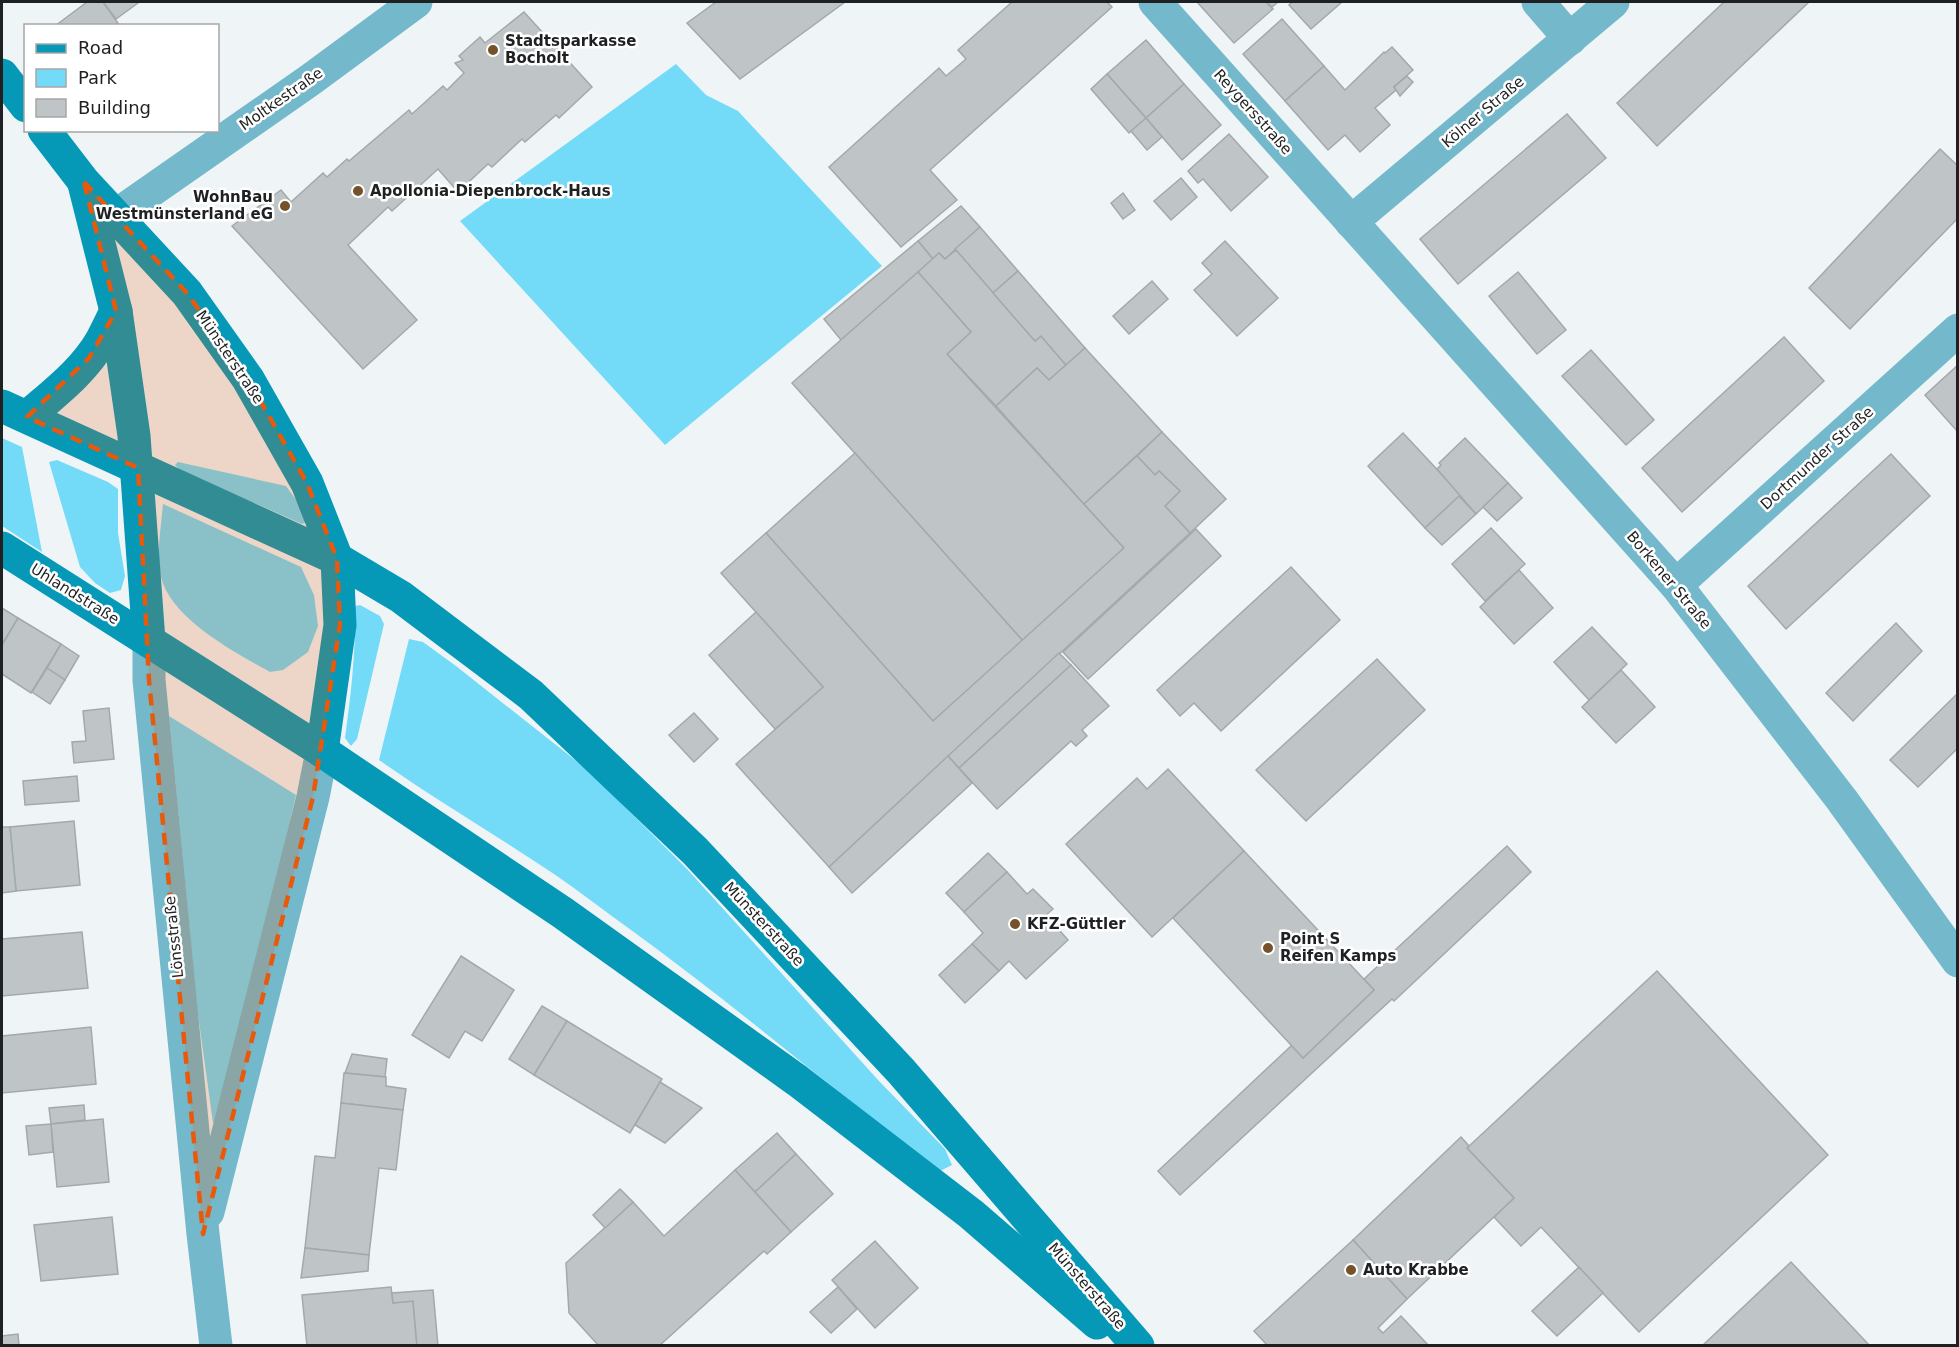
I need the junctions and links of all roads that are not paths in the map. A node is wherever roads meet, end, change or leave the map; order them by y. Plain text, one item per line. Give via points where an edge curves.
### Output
1 (416, 2) edge
2 (1155, 2) edge
3 (1538, 2) edge
4 (1613, 2) edge
5 (1570, 39) junction
6 (2, 75) edge
7 (24, 103) edge
8 (46, 132) edge
9 (84, 183) junction
10 (116, 216) junction
11 (1351, 222) junction
12 (116, 311) junction
13 (1958, 330) edge
14 (14, 412) edge
15 (138, 468) junction
16 (2, 548) edge
17 (337, 559) junction
18 (1676, 585) junction
19 (149, 641) junction
20 (322, 752) junction
21 (1958, 961) edge
22 (203, 1234) junction
23 (216, 1346) edge
24 (1123, 1346) edge
25 (1138, 1346) edge

1 - 10 street, Moltkestraße
2 - 11 street, Reygersstraße
3 - 5 street
4 - 5 street, Kölner Straße
5 - 11 street, Kölner Straße
6 - 7 main road
8 - 9 main road, Münsterstraße
9 - 10 main road, Münsterstraße
9 - 12 main road, Münsterstraße
10 - 17 main road, Münsterstraße via 187,293 248,379 307,483
11 - 18 street, Borkener Straße
12 - 14 main road via 101,342 76,373
12 - 15 main road, Münsterstraße
13 - 18 street, Dortmunder Straße
14 - 15 main road, Münsterstraße
15 - 17 main road, Münsterstraße
15 - 19 main road, Münsterstraße
16 - 19 main road, Uhlandstraße
17 - 20 main road, Münsterstraße via 340,625
17 - 25 main road, Münsterstraße via 401,597 531,695 695,850 901,1071
18 - 21 street, Borkener Straße via 1842,800
19 - 20 main road, Münsterstraße
19 - 22 street, Lönsstraße via 150,692
20 - 22 street, Lönsstraße
20 - 24 main road, Münsterstraße via 563,913 798,1081 971,1214
22 - 23 street, Lönsstraße

